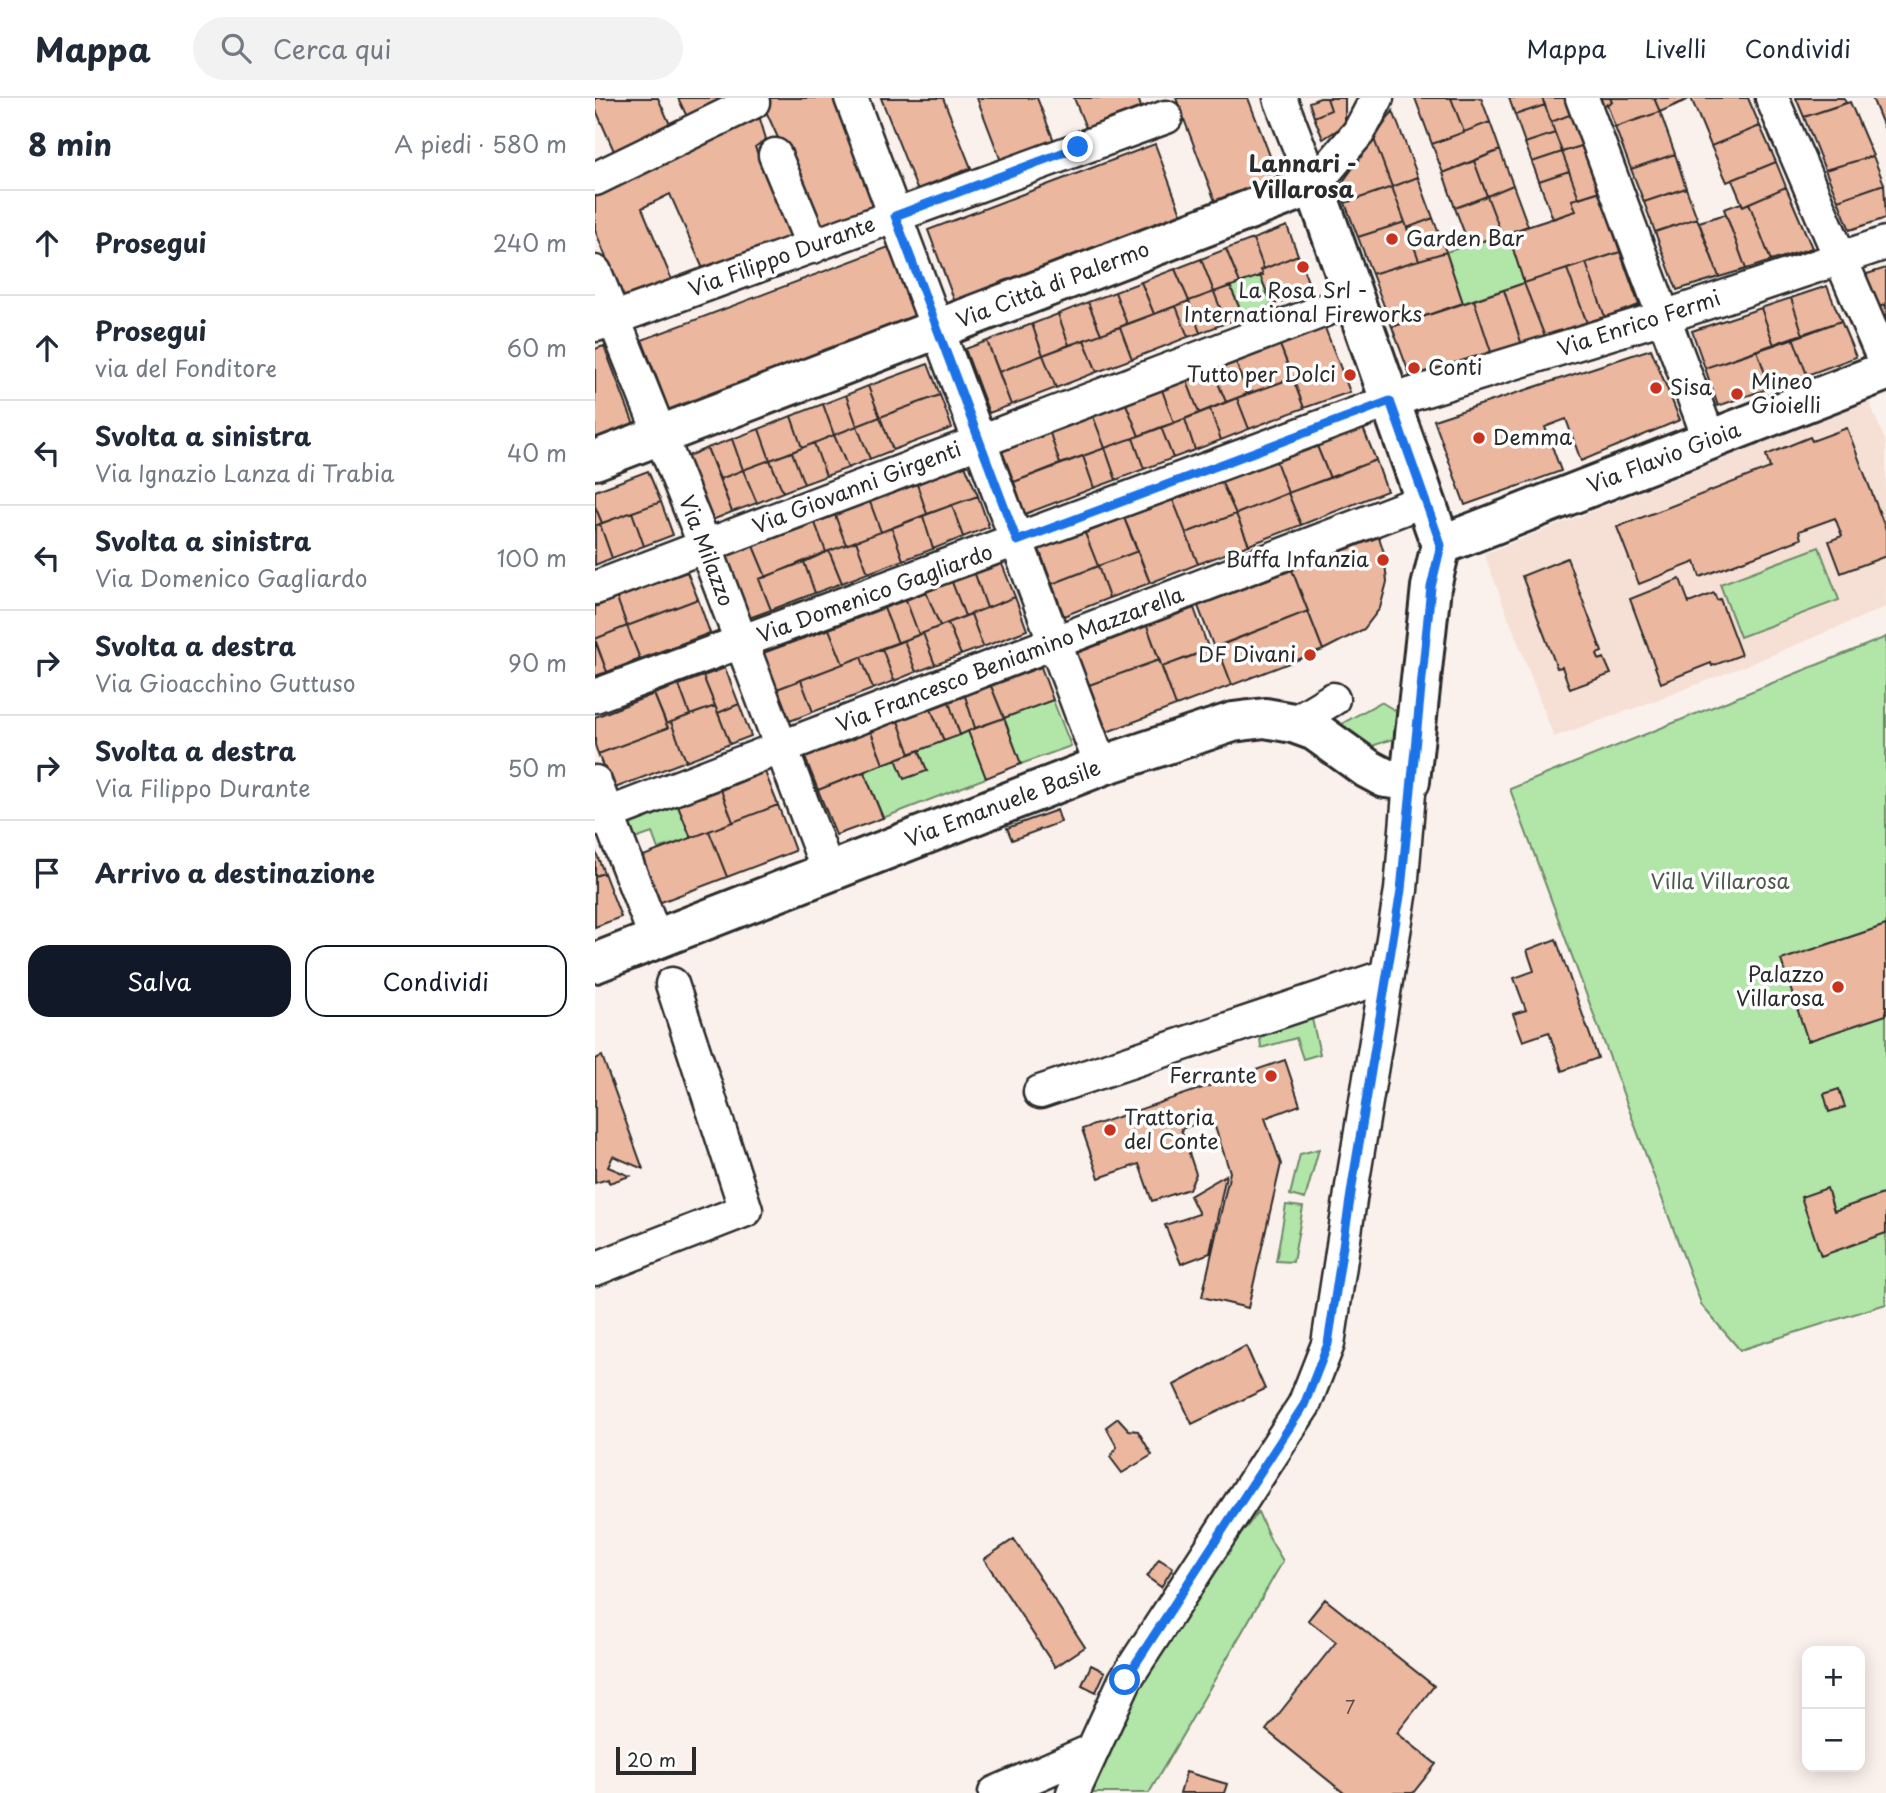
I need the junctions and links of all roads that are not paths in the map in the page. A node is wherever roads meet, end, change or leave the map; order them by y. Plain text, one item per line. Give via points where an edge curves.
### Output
1 (851, 98) edge
2 (1280, 98) edge
3 (1377, 98) edge
4 (1582, 98) edge
5 (1772, 98) edge
6 (753, 102) dead end
7 (1166, 117) dead end
8 (775, 155) dead end
9 (595, 180) edge
10 (1314, 185) junction
11 (895, 216) junction
12 (1886, 243) edge
13 (813, 247) junction
14 (1840, 258) junction
15 (595, 272) edge
16 (1355, 299) junction
17 (1663, 317) junction
18 (604, 322) edge
19 (937, 329) junction
20 (1886, 365) edge
21 (1886, 371) edge
22 (1390, 401) junction
23 (661, 435) junction
24 (980, 441) junction
25 (1710, 441) junction
26 (595, 460) edge
27 (1425, 500) junction
28 (1017, 541) junction
29 (1441, 545) junction
30 (705, 546) junction
31 (595, 588) edge
32 (1054, 642) junction
33 (741, 644) junction
34 (595, 696) edge
35 (1333, 699) dead end
36 (1293, 723) junction
37 (780, 748) junction
38 (1101, 766) junction
39 (1410, 781) junction
40 (595, 782) edge
41 (601, 817) edge
42 (828, 871) junction
43 (656, 939) junction
44 (595, 963) edge
45 (1386, 976) junction
46 (672, 984) dead end
47 (1040, 1092) dead end
48 (595, 1269) edge
49 (1091, 1751) junction
50 (995, 1793) edge
51 (1073, 1793) edge

1 - 11 street
2 - 10 street
3 - 10 street via 1359,132
4 - 17 street
5 - 14 street
6 - 9 street
7 - 11 street, Via Filippo Durante
8 - 13 street
10 - 16 main road
10 - 19 main road, Via Città di Palermo
11 - 13 street, Via Filippo Durante
11 - 19 street
12 - 14 street, Via Enrico Fermi
13 - 18 street, Via Filippo Durante
14 - 17 street, Via Enrico Fermi
14 - 20 street
15 - 18 street, Via Milazzo
16 - 22 main road
16 - 24 street, Via Giovanni Girgenti
17 - 22 street, Via Enrico Fermi
17 - 25 street
18 - 23 street, Via Milazzo
19 - 23 main road, Via Città di Palermo
19 - 24 street
21 - 25 main road, Via Flavio Gioia
22 - 27 main road
22 - 28 street, Via Domenico Gagliardo
23 - 26 main road, Via Città di Palermo
23 - 30 street, Via Milazzo
24 - 28 street
24 - 30 street, Via Giovanni Girgenti
25 - 29 main road, Via Flavio Gioia
27 - 29 main road
27 - 32 street, Via Francesco Beniamino Mazzarella
28 - 32 street
28 - 33 street, Via Domenico Gagliardo
29 - 39 main road via 1431,587
30 - 31 street, Via Giovanni Girgenti
30 - 33 street, Via Milazzo
32 - 37 street, Via Francesco Beniamino Mazzarella
32 - 38 street
33 - 34 street, Via Domenico Gagliardo
33 - 37 street, Via Milazzo
35 - 36 street
36 - 38 main road, Via Emanuele Basile via 1265,718 1233,723
36 - 39 main road, Via Emanuele Basile via 1315,731 1385,778
37 - 41 street, Via Francesco Beniamino Mazzarella
37 - 42 street, Via Milazzo
38 - 42 main road, Via Emanuele Basile
39 - 45 street via 1401,890
40 - 41 street
41 - 43 street
42 - 43 main road, Via Emanuele Basile
43 - 44 main road, Via Emanuele Basile
45 - 47 street
45 - 49 street via 1328,1344 1304,1405 1125,1680
46 - 48 street via 747,1210
49 - 50 street
49 - 51 street

